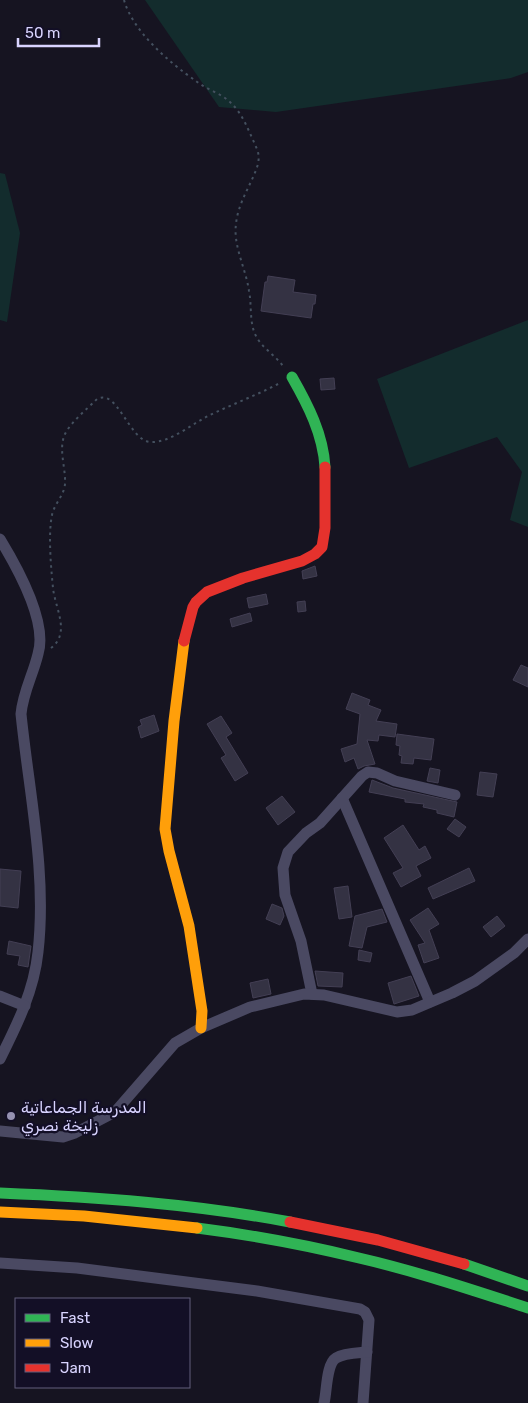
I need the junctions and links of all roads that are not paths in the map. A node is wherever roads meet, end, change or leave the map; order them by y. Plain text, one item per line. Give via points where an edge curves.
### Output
1 (292, 377) road end
2 (0, 539) edge
3 (455, 795) dead end
4 (342, 798) junction
5 (528, 939) edge
6 (312, 994) junction
7 (0, 996) edge
8 (430, 1002) junction
9 (25, 1006) junction
10 (201, 1028) junction
11 (4, 1040) edge
12 (0, 1059) edge
13 (0, 1131) edge
14 (0, 1193) edge
15 (0, 1212) edge
16 (0, 1263) edge
17 (528, 1286) edge
18 (528, 1308) edge
19 (366, 1352) junction
20 (324, 1403) edge
21 (363, 1403) edge

1 - 10 main road via 309,406 323,447 325,510 322,547 316,554 296,563 234,580 200,598 192,609 176,694 165,829 189,926 202,1011
2 - 9 street via 13,561 40,630 39,653 23,698 21,714 42,898 38,954
3 - 4 street via 368,772
4 - 6 street via 288,852 283,868 285,895 301,941
4 - 8 street
5 - 8 street via 475,981
6 - 8 street via 397,1012
6 - 10 street via 250,1007
7 - 9 street
9 - 11 street
10 - 13 street via 175,1043 115,1112 75,1133 63,1137
11 - 12 street
14 - 17 main road via 69,1195 261,1216 432,1254
15 - 18 main road via 92,1216 191,1228 336,1252 414,1272
16 - 19 street via 77,1268 257,1291 360,1309 369,1320
19 - 20 street via 337,1357 332,1361
19 - 21 street

